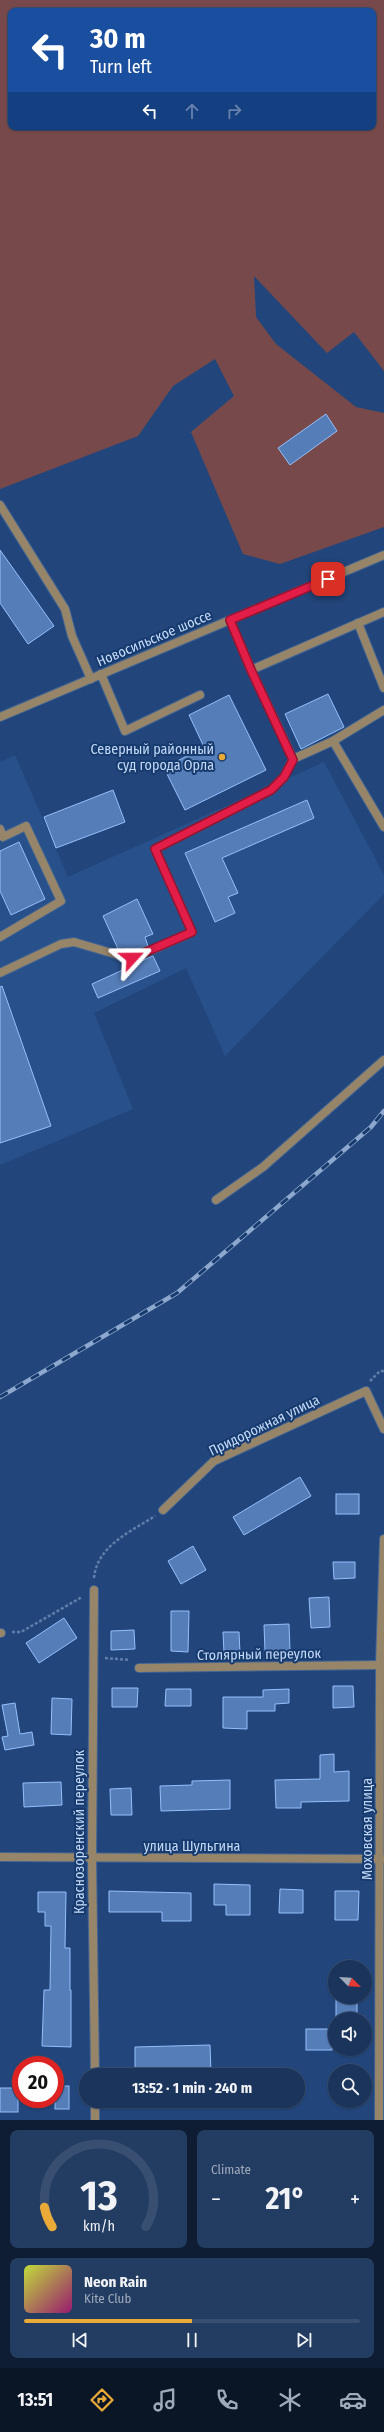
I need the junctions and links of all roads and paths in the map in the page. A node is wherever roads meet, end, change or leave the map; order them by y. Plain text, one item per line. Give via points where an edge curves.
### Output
1 (0, 505) edge
2 (384, 555) edge
3 (384, 612) edge
4 (230, 620) junction
5 (358, 624) junction
6 (251, 670) junction
7 (101, 674) junction
8 (91, 679) junction
9 (384, 688) edge
10 (200, 695) dead end
11 (384, 710) edge
12 (0, 717) edge
13 (333, 741) junction
14 (293, 760) junction
15 (384, 827) edge
16 (0, 829) edge
17 (0, 937) edge
18 (0, 973) edge
19 (384, 1060) edge
20 (216, 1200) dead end
21 (384, 1372) edge
22 (366, 1391) junction
23 (384, 1430) edge
24 (163, 1510) joint
25 (384, 1539) edge
26 (94, 1590) junction
27 (0, 1633) edge
28 (92, 1655) junction
29 (380, 1665) junction
30 (139, 1668) joint
31 (0, 1857) edge
32 (92, 1859) junction
33 (382, 1859) edge
34 (95, 2068) edge
35 (95, 2108) edge
36 (95, 2120) edge
37 (379, 2120) edge

1 - 8 street via 65,609 72,636
2 - 4 street, Новосильское шоссе
3 - 5 street
4 - 6 street
4 - 7 street, Новосильское шоссе
5 - 6 street
5 - 9 street
6 - 14 street
7 - 8 street, Новосильское шоссе
7 - 10 street via 125,731
8 - 12 street, Новосильское шоссе
11 - 13 street
13 - 14 street
13 - 15 street
14 - 18 street via 284,777 271,790 155,849 192,932 132,958 74,942 61,944
16 - 17 street via 4,837 26,826 61,902
19 - 20 street via 263,1167
21 - 22 path via 380,1371 371,1378
22 - 23 street
22 - 24 street, Придорожная улица via 214,1461
24 - 26 path via 105,1550 95,1568
25 - 29 street, Моховская улица
26 - 27 path via 21,1632
26 - 28 street, Краснозоренский переулок
28 - 30 path via 127,1659
28 - 32 street, Краснозоренский переулок
29 - 30 street, Столярный переулок
29 - 33 street, Моховская улица
31 - 32 street, улица Шульгина
32 - 33 street, улица Шульгина
32 - 34 street, Краснозоренский переулок
33 - 37 street, Моховская улица
35 - 36 street

